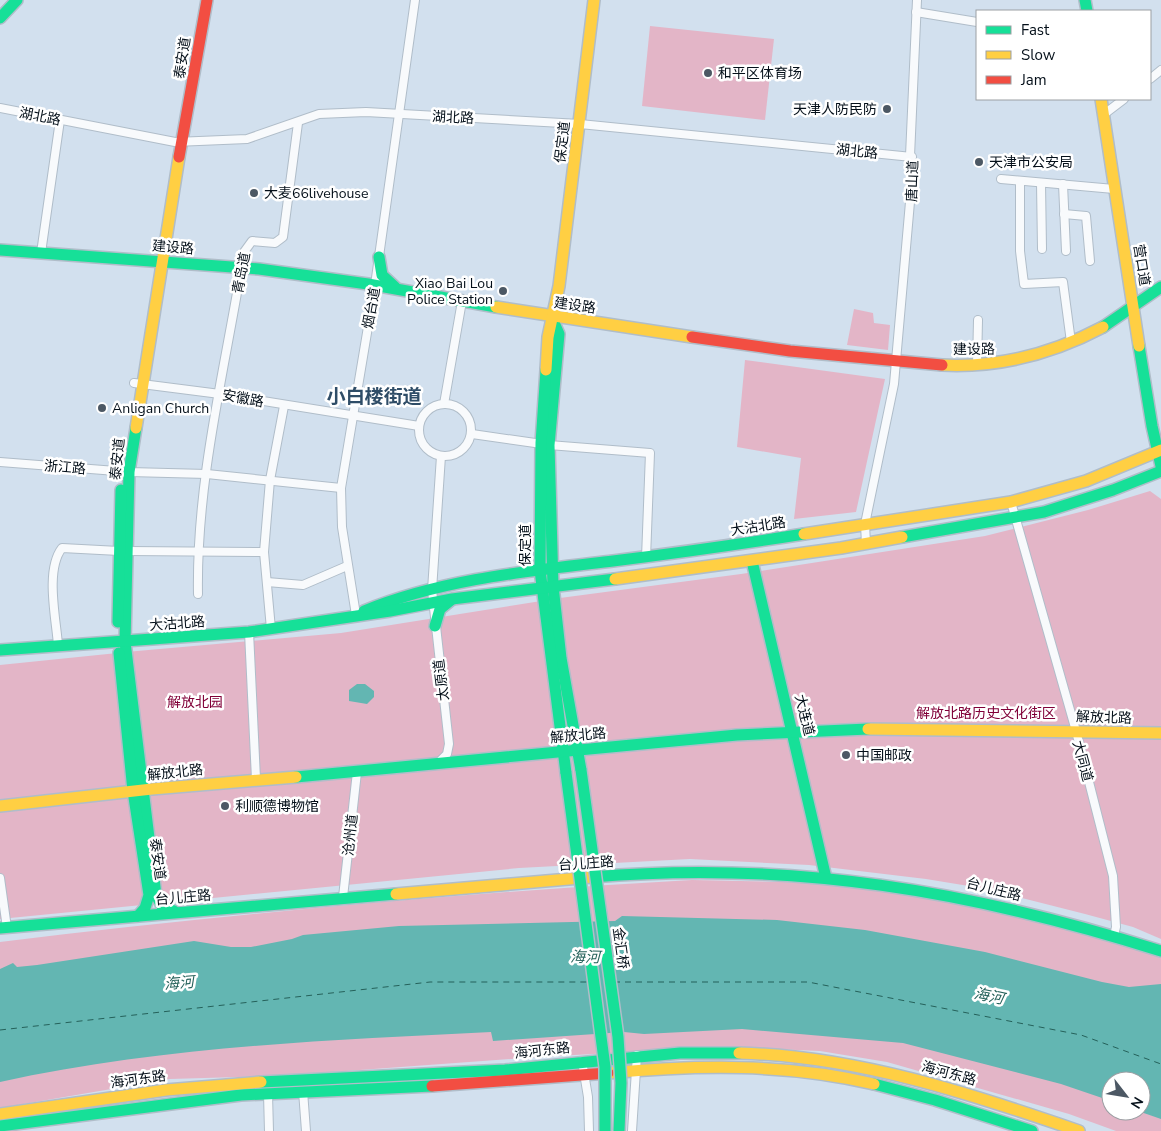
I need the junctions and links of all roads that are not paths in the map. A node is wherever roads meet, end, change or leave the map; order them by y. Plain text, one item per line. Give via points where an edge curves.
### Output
1 (17, 0) edge
2 (199, 0) edge
3 (207, 0) edge
4 (415, 0) edge
5 (594, 0) edge
6 (918, 0) edge
7 (918, 12) junction
8 (0, 18) edge
9 (976, 22) edge
10 (1161, 70) edge
11 (1151, 78) edge
12 (1101, 100) edge
13 (1123, 100) edge
14 (0, 108) edge
15 (398, 114) junction
16 (1103, 115) junction
17 (60, 120) junction
18 (298, 123) junction
19 (580, 124) junction
20 (179, 142) junction
21 (911, 156) junction
22 (1001, 180) dead end
23 (1020, 181) junction
24 (1041, 183) junction
25 (1063, 184) junction
26 (1114, 189) junction
27 (1064, 214) junction
28 (1042, 249) dead end
29 (0, 250) edge
30 (1066, 251) dead end
31 (41, 253) junction
32 (379, 257) junction
33 (158, 260) junction
34 (1090, 261) dead end
35 (241, 268) junction
36 (375, 285) junction
37 (1161, 287) edge
38 (404, 291) junction
39 (462, 301) junction
40 (1134, 308) junction
41 (551, 316) junction
42 (978, 320) dead end
43 (1071, 342) junction
44 (896, 361) junction
45 (977, 365) junction
46 (138, 383) junction
47 (220, 394) junction
48 (444, 404) junction
49 (284, 406) junction
50 (352, 416) junction
51 (419, 426) junction
52 (472, 434) junction
53 (545, 444) junction
54 (1159, 451) edge
55 (442, 456) junction
56 (0, 462) edge
57 (1161, 466) edge
58 (1161, 471) edge
59 (126, 472) junction
60 (207, 474) junction
61 (270, 480) junction
62 (341, 488) junction
63 (1011, 502) junction
64 (1016, 517) junction
65 (865, 524) junction
66 (866, 544) junction
67 (123, 551) junction
68 (198, 552) junction
69 (264, 552) junction
70 (646, 558) junction
71 (752, 561) junction
72 (347, 566) junction
73 (580, 566) junction
74 (553, 568) junction
75 (267, 582) junction
76 (576, 583) junction
77 (546, 584) junction
78 (432, 590) junction
79 (198, 594) dead end
80 (452, 599) junction
81 (433, 602) junction
82 (356, 615) junction
83 (550, 615) junction
84 (435, 626) junction
85 (271, 629) junction
86 (249, 632) junction
87 (122, 642) junction
88 (58, 646) junction
89 (0, 650) edge
90 (1076, 731) junction
91 (793, 732) junction
92 (1161, 733) edge
93 (577, 750) junction
94 (562, 752) junction
95 (541, 754) junction
96 (437, 764) junction
97 (357, 772) junction
98 (566, 773) junction
99 (256, 779) junction
100 (168, 788) junction
101 (137, 791) junction
102 (0, 806) edge
103 (146, 815) junction
104 (0, 878) edge
105 (826, 878) junction
106 (343, 897) junction
107 (178, 912) junction
108 (138, 916) junction
109 (2, 928) edge
110 (1114, 936) junction
111 (1161, 951) edge
112 (638, 1056) junction
113 (582, 1061) junction
114 (638, 1071) junction
115 (584, 1074) junction
116 (303, 1091) junction
117 (268, 1094) junction
118 (1004, 1104) junction
119 (0, 1114) edge
120 (998, 1125) edge
121 (0, 1126) edge
122 (269, 1131) edge
123 (306, 1131) edge
124 (589, 1131) edge
125 (605, 1131) edge
126 (619, 1131) edge
127 (632, 1131) edge
128 (1032, 1131) edge
129 (1078, 1131) edge

1 - 8 street
2 - 20 street, 泰安道
3 - 20 street, 泰安道
4 - 15 street, 烟台道
5 - 19 street, 保定道
6 - 7 street, 唐山道
7 - 9 street
7 - 21 street, 唐山道
10 - 11 street
12 - 16 street, 营口道
13 - 16 street
14 - 17 street, 湖北路
15 - 18 street, 湖北路 via 319,114
15 - 19 street, 湖北路
15 - 32 street, 烟台道
16 - 26 street, 营口道
17 - 20 street, 湖北路
17 - 31 street
18 - 20 street, 湖北路 via 247,139
18 - 35 street, 青岛道 via 283,237 275,243 252,241 244,252
19 - 21 street, 湖北路
19 - 41 street, 保定道 via 559,286
20 - 33 street, 泰安道
21 - 44 street, 唐山道 via 915,167 914,181
22 - 23 street
23 - 24 street
23 - 43 street via 1020,252 1024,284 1063,282
24 - 25 street
24 - 28 street
25 - 26 street
25 - 27 street
26 - 40 street, 营口道
27 - 30 street
27 - 34 street via 1086,216
29 - 31 street, 建设路
31 - 33 street, 建设路
32 - 36 street, 烟台道
32 - 38 street via 380,272 384,278
33 - 35 street, 建设路
33 - 46 street, 泰安道
35 - 36 street, 建设路
35 - 47 street, 青岛道
36 - 38 street, 建设路
36 - 50 street, 烟台道
37 - 40 street, 建设路
38 - 39 street, 建设路
39 - 41 street, 建设路
39 - 48 street
40 - 43 street, 建设路
40 - 54 street, 营口道
41 - 44 street, 建设路 via 818,354
41 - 53 street, 保定道 via 560,334
42 - 45 street
43 - 45 street, 建设路 via 1029,359
44 - 45 street, 建设路
44 - 65 street, 唐山道
46 - 47 street, 安徽路
46 - 59 street, 泰安道
47 - 49 street, 安徽路
47 - 60 street, 青岛道
48 - 51 street via 430,408
48 - 52 street via 456,405 463,410 472,425
49 - 50 street, 安徽路
49 - 61 street
50 - 51 street, 安徽路
50 - 62 street, 烟台道
51 - 55 street via 420,440 425,447
52 - 53 street
52 - 55 street via 464,449
53 - 70 street via 650,453
53 - 74 street, 保定道
53 - 77 street, 保定道
54 - 57 street, 营口道
54 - 63 street, 大沽北路 via 1086,481
55 - 78 street, 太原道
56 - 59 street, 浙江路
58 - 64 street, 大沽北路 via 1080,502
59 - 60 street, 浙江路
59 - 67 street, 泰安道
60 - 61 street, 浙江路
60 - 68 street, 青岛道
61 - 62 street, 浙江路
61 - 69 street
62 - 72 street, 烟台道
63 - 64 street, 大同道
63 - 65 street, 大沽北路
64 - 66 street, 大沽北路
64 - 90 street, 大同道
65 - 66 street, 唐山道
65 - 70 street, 大沽北路
66 - 71 street, 大沽北路
67 - 68 street
67 - 87 street, 泰安道
67 - 88 street via 62,548 56,556 52,569
68 - 69 street
68 - 79 street, 青岛道
69 - 75 street
70 - 73 street, 大沽北路
71 - 76 street, 大沽北路
71 - 91 street, 大连道
72 - 75 street via 303,585
72 - 82 street, 烟台道
73 - 74 street, 大沽北路
73 - 77 street
74 - 77 street, 保定道
75 - 85 street
76 - 77 street, 大沽北路
76 - 83 street via 562,594
77 - 78 street, 大沽北路 via 512,573
77 - 80 street, 大沽北路
77 - 83 street
78 - 81 street, 太原道
78 - 82 street, 大沽北路 via 391,600
80 - 81 street, 大沽北路
80 - 84 street via 440,609
81 - 82 street, 大沽北路
81 - 84 street, 太原道
82 - 85 street, 大沽北路
83 - 93 street
83 - 94 street
84 - 96 street, 太原道 via 449,744 447,754
85 - 86 street, 大沽北路
86 - 87 street, 大沽北路
86 - 99 street
87 - 88 street, 大沽北路
87 - 101 street, 泰安道
88 - 89 street, 大沽北路
90 - 91 street, 解放北路 via 888,728
90 - 92 street, 解放北路
90 - 110 street, 大同道 via 1113,876
91 - 93 street, 解放北路
91 - 105 street, 大连道
93 - 94 street, 解放北路
93 - 126 street, 金汇桥, bridge via 618,1037 621,1082
94 - 95 street, 解放北路
94 - 98 street
95 - 96 street, 解放北路
95 - 98 street via 555,758
96 - 97 street, 解放北路
97 - 99 street, 解放北路
97 - 106 street, 沧州道
98 - 125 street, bridge via 605,1067
99 - 100 street, 解放北路
100 - 101 street, 解放北路
100 - 103 street via 150,798
101 - 102 street, 解放北路
101 - 103 street, 泰安道
101 - 108 street, 泰安道 via 148,895 145,908
103 - 107 street, 泰安道 via 157,899 165,908
104 - 109 street
105 - 106 street, 台儿庄路 via 700,874 605,876
105 - 110 street, 台儿庄路 via 965,896
106 - 107 street, 台儿庄路
107 - 108 street, 台儿庄路
108 - 109 street, 台儿庄路
110 - 111 street, 台儿庄路
112 - 113 street, 海河东路
112 - 114 street
112 - 118 street, 海河东路 via 711,1052 797,1057 912,1078
113 - 115 street
113 - 119 street, 海河东路 via 481,1072 190,1087
114 - 115 street, 海河东路
114 - 120 street, 海河东路 via 710,1066 770,1068 841,1078 920,1094
114 - 127 street
115 - 116 street, 海河东路 via 489,1083
115 - 124 street
116 - 117 street, 海河东路
116 - 123 street
117 - 121 street, 海河东路 via 209,1098
117 - 122 street
118 - 120 street
118 - 129 street, 海河东路
120 - 128 street, 海河东路

